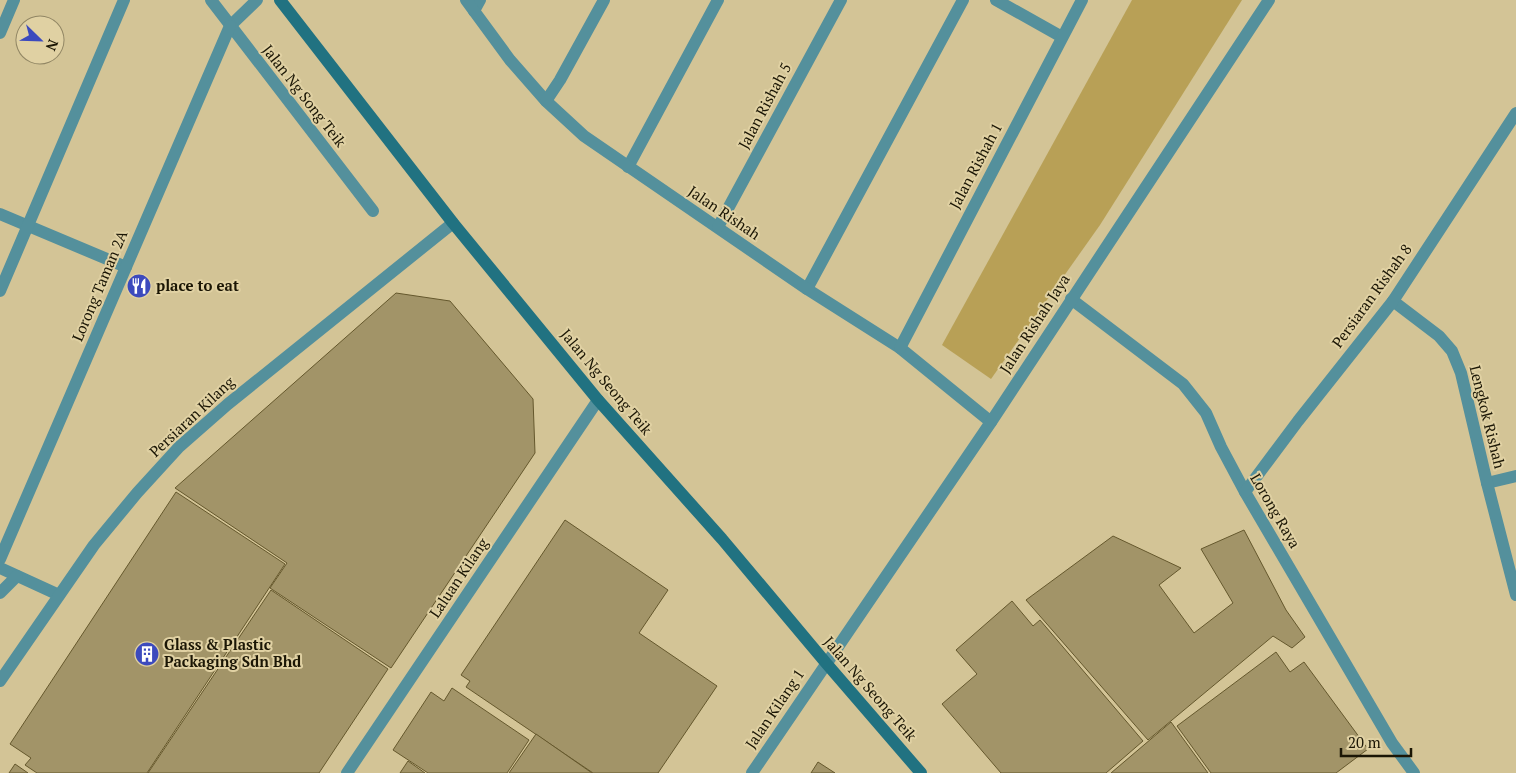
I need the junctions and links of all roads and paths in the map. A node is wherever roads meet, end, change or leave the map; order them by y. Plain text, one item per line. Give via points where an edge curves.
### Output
1 (14, 0) edge
2 (124, 0) edge
3 (211, 0) edge
4 (257, 0) edge
5 (280, 0) edge
6 (466, 0) edge
7 (604, 0) edge
8 (718, 0) edge
9 (841, 0) edge
10 (963, 0) edge
11 (996, 0) edge
12 (1082, 0) edge
13 (1269, 0) edge
14 (477, 5) edge
15 (230, 26) junction
16 (0, 33) edge
17 (1062, 37) junction
18 (546, 101) junction
19 (1516, 113) edge
20 (628, 167) junction
21 (373, 211) dead end
22 (0, 214) edge
23 (453, 223) junction
24 (28, 226) junction
25 (718, 228) junction
26 (126, 266) junction
27 (807, 289) junction
28 (0, 292) edge
29 (1070, 299) junction
30 (1393, 301) junction
31 (900, 348) junction
32 (598, 400) junction
33 (990, 422) junction
34 (1516, 476) edge
35 (1486, 483) junction
36 (1245, 492) junction
37 (0, 559) edge
38 (0, 568) edge
39 (17, 576) junction
40 (0, 593) edge
41 (59, 595) junction
42 (1516, 595) edge
43 (826, 663) junction
44 (0, 681) edge
45 (347, 773) edge
46 (752, 773) edge
47 (921, 773) edge
48 (1414, 773) edge

1 - 16 street
2 - 24 street
3 - 15 street, Jalan Ng Song Teik
4 - 15 street
5 - 23 main road, Jalan Ng Seong Teik
6 - 14 street, Jalan Rishah
7 - 18 street
8 - 20 street
9 - 25 street, Jalan Rishah 5
10 - 27 street
11 - 17 street
12 - 17 street, Jalan Rishah 1
13 - 29 street, Jalan Rishah Jaya
14 - 18 street, Jalan Rishah via 510,60
15 - 21 street, Jalan Ng Song Teik
15 - 26 street, Lorong Taman 2A
17 - 31 street, Jalan Rishah 1
18 - 20 street, Jalan Rishah via 584,136
19 - 30 street, Persiaran Rishah 8
20 - 25 street, Jalan Rishah
22 - 24 street
23 - 32 main road, Jalan Ng Seong Teik
23 - 41 street, Persiaran Kilang via 179,447 94,545
24 - 26 street
24 - 28 street
25 - 27 street, Jalan Rishah
26 - 37 street, Lorong Taman 2A
27 - 31 street, Jalan Rishah
29 - 33 street, Jalan Rishah Jaya
29 - 36 street, Lorong Raya via 1183,384 1206,413
30 - 35 street, Lengkok Rishah via 1439,336 1452,351 1461,373
30 - 36 street, Persiaran Rishah 8
31 - 33 street, Jalan Rishah
32 - 43 main road, Jalan Ng Seong Teik via 722,539
32 - 45 street, Laluan Kilang
33 - 43 street, Jalan Rishah Jaya
34 - 35 street
35 - 42 street, Lengkok Rishah
36 - 48 street, Lorong Raya via 1392,743
38 - 39 street
39 - 40 street
39 - 41 street
41 - 44 street, Persiaran Kilang
43 - 46 street, Jalan Kilang 1
43 - 47 main road, Jalan Ng Seong Teik

